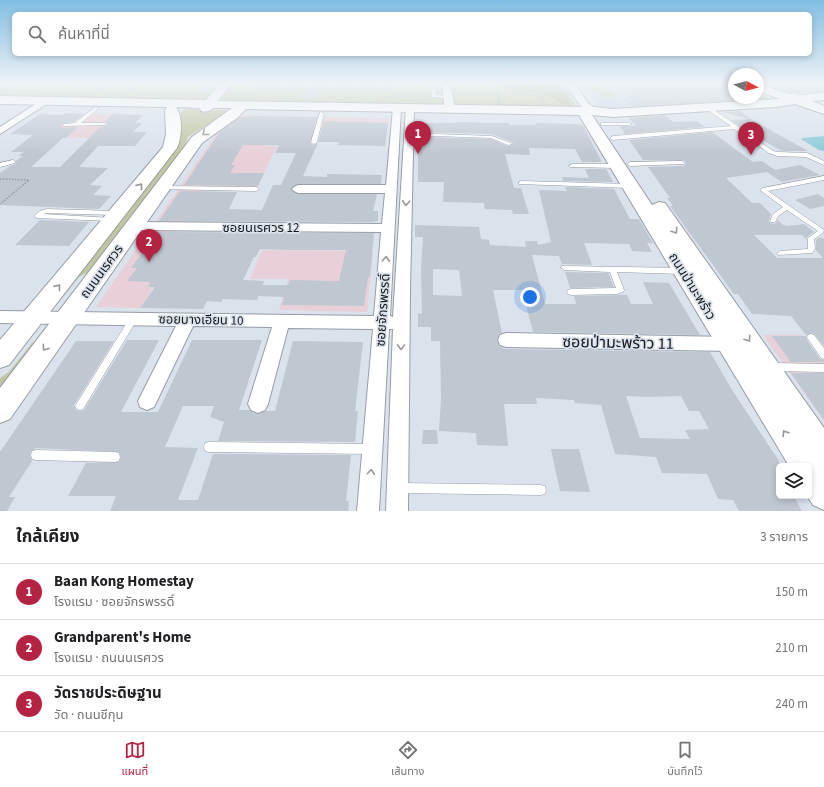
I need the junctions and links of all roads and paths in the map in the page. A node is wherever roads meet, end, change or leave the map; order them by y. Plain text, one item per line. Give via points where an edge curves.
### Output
1 (174, 107) edge
2 (34, 108) edge
3 (97, 108) joint
4 (109, 108) edge
5 (221, 108) edge
6 (240, 108) junction
7 (424, 108) edge
8 (500, 108) edge
9 (590, 108) edge
10 (708, 108) joint
11 (403, 112) junction
12 (322, 113) junction
13 (597, 117) junction
14 (64, 124) dead end
15 (77, 124) junction
16 (104, 124) dead end
17 (630, 124) dead end
18 (735, 127) junction
19 (0, 131) edge
20 (408, 134) junction
21 (314, 142) dead end
22 (510, 144) dead end
23 (13, 162) dead end
24 (682, 163) dead end
25 (824, 163) edge
26 (0, 166) edge
27 (572, 166) dead end
28 (400, 172) junction
29 (626, 172) junction
30 (824, 178) edge
31 (0, 179) edge
32 (521, 183) dead end
33 (162, 188) junction
34 (256, 189) dead end
35 (298, 189) dead end
36 (391, 189) junction
37 (0, 204) edge
38 (787, 207) junction
39 (115, 216) junction
40 (773, 221) dead end
41 (134, 226) junction
42 (388, 228) junction
43 (780, 253) dead end
44 (564, 268) dead end
45 (614, 270) junction
46 (684, 272) junction
47 (571, 292) dead end
48 (0, 317) edge
49 (33, 317) junction
50 (68, 317) junction
51 (134, 318) junction
52 (188, 319) junction
53 (282, 320) junction
54 (381, 322) junction
55 (401, 323) junction
56 (811, 338) dead end
57 (506, 340) dead end
58 (730, 344) junction
59 (824, 355) edge
60 (0, 358) edge
61 (766, 366) junction
62 (824, 368) edge
63 (147, 401) dead end
64 (258, 404) dead end
65 (80, 406) dead end
66 (0, 410) edge
67 (209, 447) dead end
68 (373, 449) junction
69 (824, 453) edge
70 (36, 455) dead end
71 (115, 457) dead end
72 (804, 463) edge
73 (812, 476) edge
74 (397, 488) junction
75 (541, 490) dead end
76 (824, 494) edge
77 (368, 511) edge
78 (397, 511) edge

39 -> 1 main road, ถนนนเรศวร via 170,148 174,134
2 - 19 street
3 - 4 main road
3 - 15 lane
5 - 6 main road
6 - 11 main road
6 - 12 main road
6 -> 33 main road, ถนนนเรศวร via 203,134
7 - 11 main road
8 - 13 main road
9 - 13 street, ถนนป่ามะพร้าว
10 - 13 main road
10 - 18 lane
11 - 12 main road
11 - 13 main road
11 - 20 street, ซอยจักรพรรดิ์
11 - 28 street, ซอยจักรพรรดิ์
12 - 21 lane
13 - 17 lane
13 - 18 lane
13 - 29 main road, ถนนป่ามะพร้าว
13 - 29 main road, ถนนป่ามะพร้าว
14 - 15 lane
15 - 16 lane
18 - 25 lane via 774,153 807,155
20 - 22 lane via 492,138
20 - 28 street, ซอยจักรพรรดิ์
23 - 26 lane
24 - 29 lane
27 - 29 lane
28 - 36 street, ซอยจักรพรรดิ์
28 -> 55 street, ซอยจักรพรรดิ์
29 - 32 lane
29 - 46 main road, ถนนป่ามะพร้าว
29 -> 61 main road, ถนนป่ามะพร้าว
30 - 38 lane via 763,190
31 - 37 path via 29,180
33 - 34 lane
33 - 41 main road, ถนนนเรศวร
35 - 36 street
36 - 42 street, ซอยจักรพรรดิ์
38 - 40 lane via 775,215
38 - 43 lane via 821,232 811,238 810,251
39 - 39 lane via 37,216 47,211
49 -> 39 main road, ถนนนเรศวร
41 - 42 street, ซอยนเรศวร 12
41 - 50 main road, ถนนนเรศวร
54 -> 42 street, ซอยจักรพรรดิ์
44 - 45 lane
45 - 46 lane
45 - 47 lane via 620,290
46 - 58 main road, ถนนป่ามะพร้าว
48 - 49 street, ซอยบางเอียน 10
49 - 50 street, ซอยบางเอียน 10
49 - 60 main road, ถนนนเรศวร
50 - 51 street, ซอยบางเอียน 10
50 -> 66 main road, ถนนนเรศวร
51 - 52 street, ซอยบางเอียน 10
51 - 65 lane
52 - 53 street, ซอยบางเอียน 10
52 - 63 street
53 - 54 street, ซอยบางเอียน 10
53 - 64 street
54 - 55 street, ซอยบางเอียน 10
54 - 68 street, ซอยจักรพรรดิ์
55 -> 74 street, ซอยจักรพรรดิ์
56 - 59 lane
57 - 58 street, ซอยป่ามะพร้าว 11
72 -> 58 main road, ถนนป่ามะพร้าว
61 - 62 lane
61 - 69 main road, ถนนป่ามะพร้าว
67 - 68 lane
77 -> 68 street, ซอยจักรพรรดิ์
70 - 71 lane
73 - 76 main road
74 - 75 lane
74 - 78 street, ซอยจักรพรรดิ์

